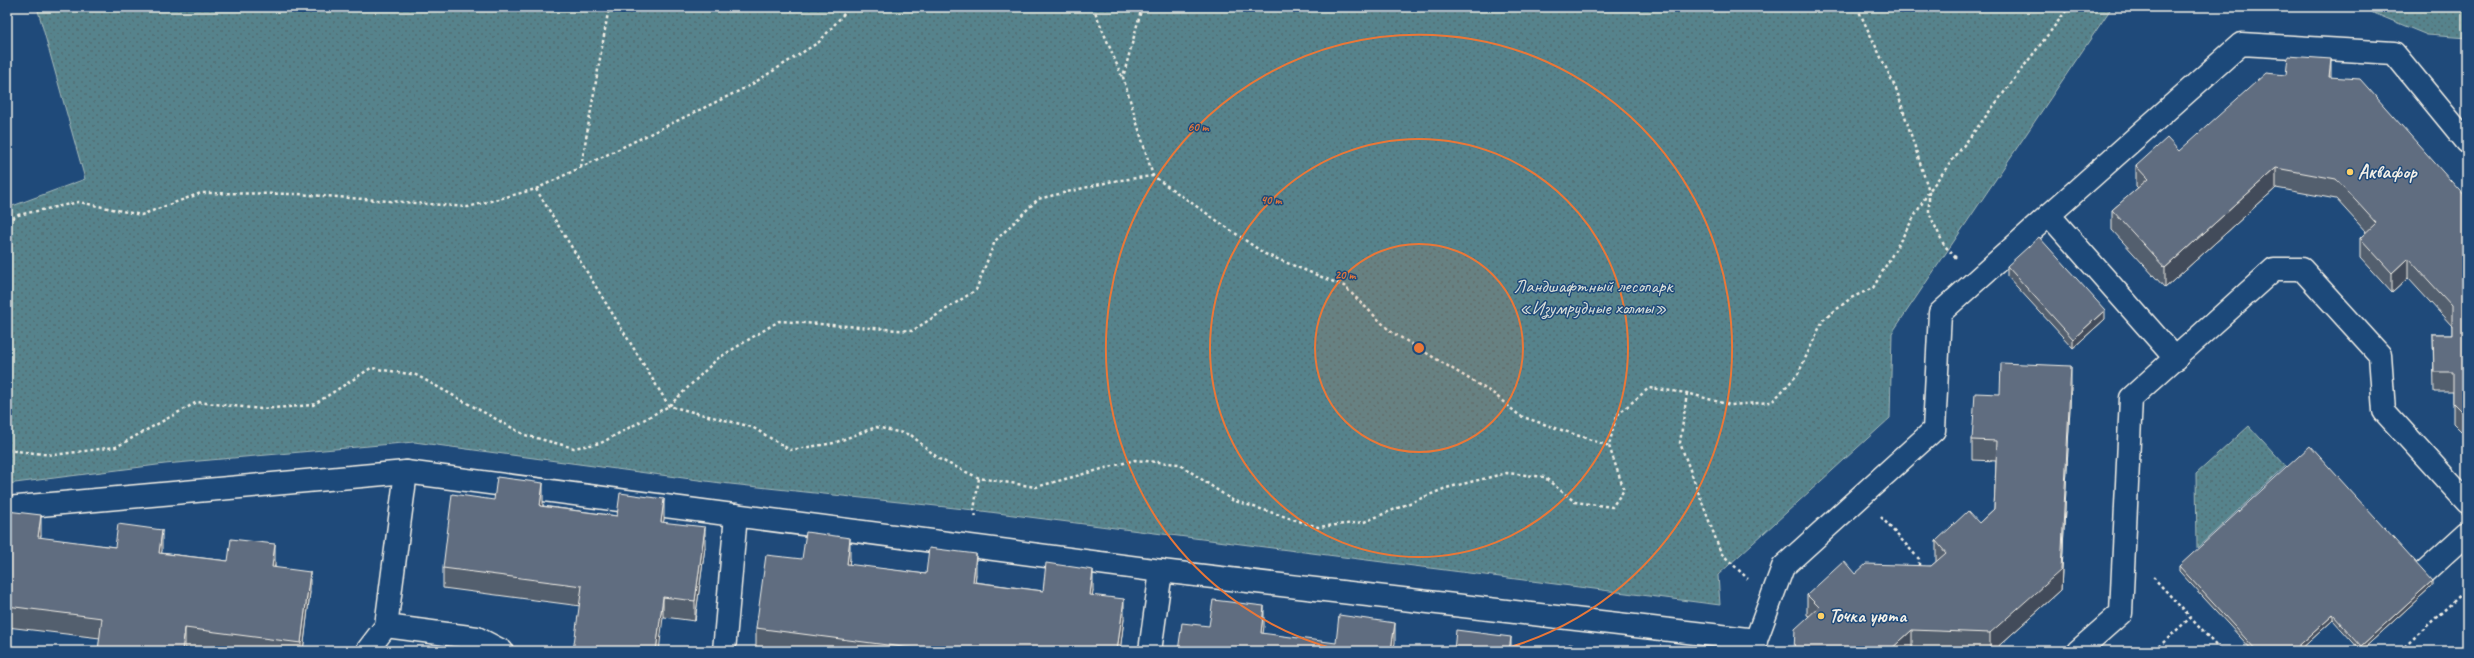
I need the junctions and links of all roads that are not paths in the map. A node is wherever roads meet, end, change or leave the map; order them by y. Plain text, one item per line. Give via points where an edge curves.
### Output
1 (2467, 142) edge
2 (2049, 215) junction
3 (2176, 359) junction
4 (406, 472) junction
5 (2467, 502) edge
6 (7, 508) edge
7 (736, 515) junction
8 (2467, 533) edge
9 (1161, 571) junction
10 (2422, 574) edge
11 (386, 626) junction
12 (1756, 646) edge
13 (367, 651) edge
14 (502, 651) edge
15 (724, 651) edge
16 (1150, 651) edge
17 (2078, 651) edge

1 - 2 lane via 2394,53 2241,44
2 - 3 lane
2 - 12 lane via 2018,254 1940,313 1934,430 1783,567
3 - 5 lane via 2274,269 2302,269 2380,355 2384,411
3 - 17 lane via 2131,398 2121,613
4 - 6 lane
4 - 7 lane
4 - 11 lane
7 - 9 lane
7 - 15 lane
8 - 10 lane
9 - 12 lane
9 - 16 lane
11 - 13 lane
11 - 14 lane via 477,638

